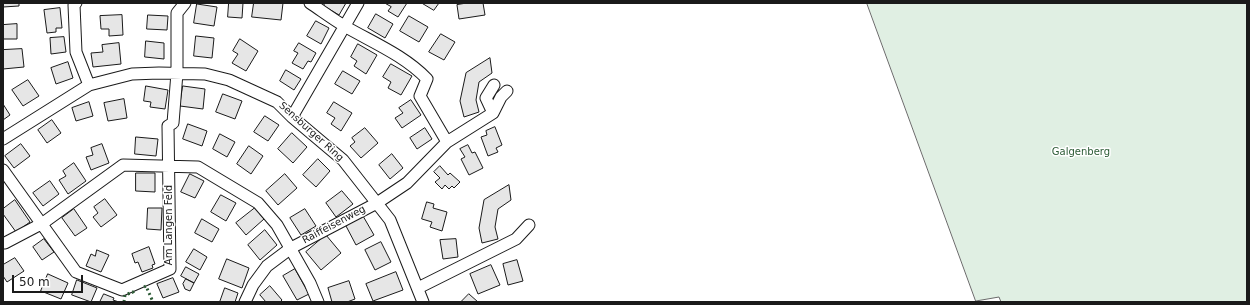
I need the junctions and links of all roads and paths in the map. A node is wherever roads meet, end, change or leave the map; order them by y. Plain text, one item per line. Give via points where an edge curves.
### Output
1 (185, 3) edge
2 (310, 3) edge
3 (358, 3) edge
4 (74, 4) edge
5 (344, 26) junction
6 (177, 74) junction
7 (89, 85) junction
8 (494, 85) dead end
9 (507, 91) dead end
10 (493, 113) junction
11 (292, 117) junction
12 (3, 139) edge
13 (447, 142) junction
14 (168, 165) junction
15 (3, 170) edge
16 (377, 202) junction
17 (43, 223) junction
18 (529, 225) dead end
19 (4, 243) dead end
20 (291, 248) junction
21 (418, 288) junction
22 (246, 302) edge
23 (318, 302) edge
24 (423, 302) edge

1 - 6 street via 177,13
2 - 5 street
3 - 5 street
4 - 7 street via 76,52
5 - 11 street
5 - 13 street via 417,68 427,80 420,96
6 - 7 street, Sensburger Ring via 132,74
6 - 11 street, Sensburger Ring via 205,74 229,80 277,102
6 - 14 street, Am Langen Feld via 174,123 168,126
7 - 12 street, Sensburger Ring
8 - 10 street via 486,98
9 - 10 street
10 - 13 street
11 - 16 street, Sensburger Ring via 343,160
13 - 16 street via 407,183
14 - 17 street via 124,165
14 - 17 street, Am Langen Feld via 170,269 122,290 76,272
14 - 20 street, Raiffeisenweg via 198,167 258,203 277,225
15 - 17 street, Am Langen Feld
16 - 20 street, Raiffeisenweg
16 - 21 street, Sensburger Ring via 390,220
17 - 19 street
18 - 21 street via 516,239
20 - 22 street, Raiffeisenweg via 267,266 253,285
20 - 23 street, Raiffeisenweg
21 - 24 street, Sensburger Ring

